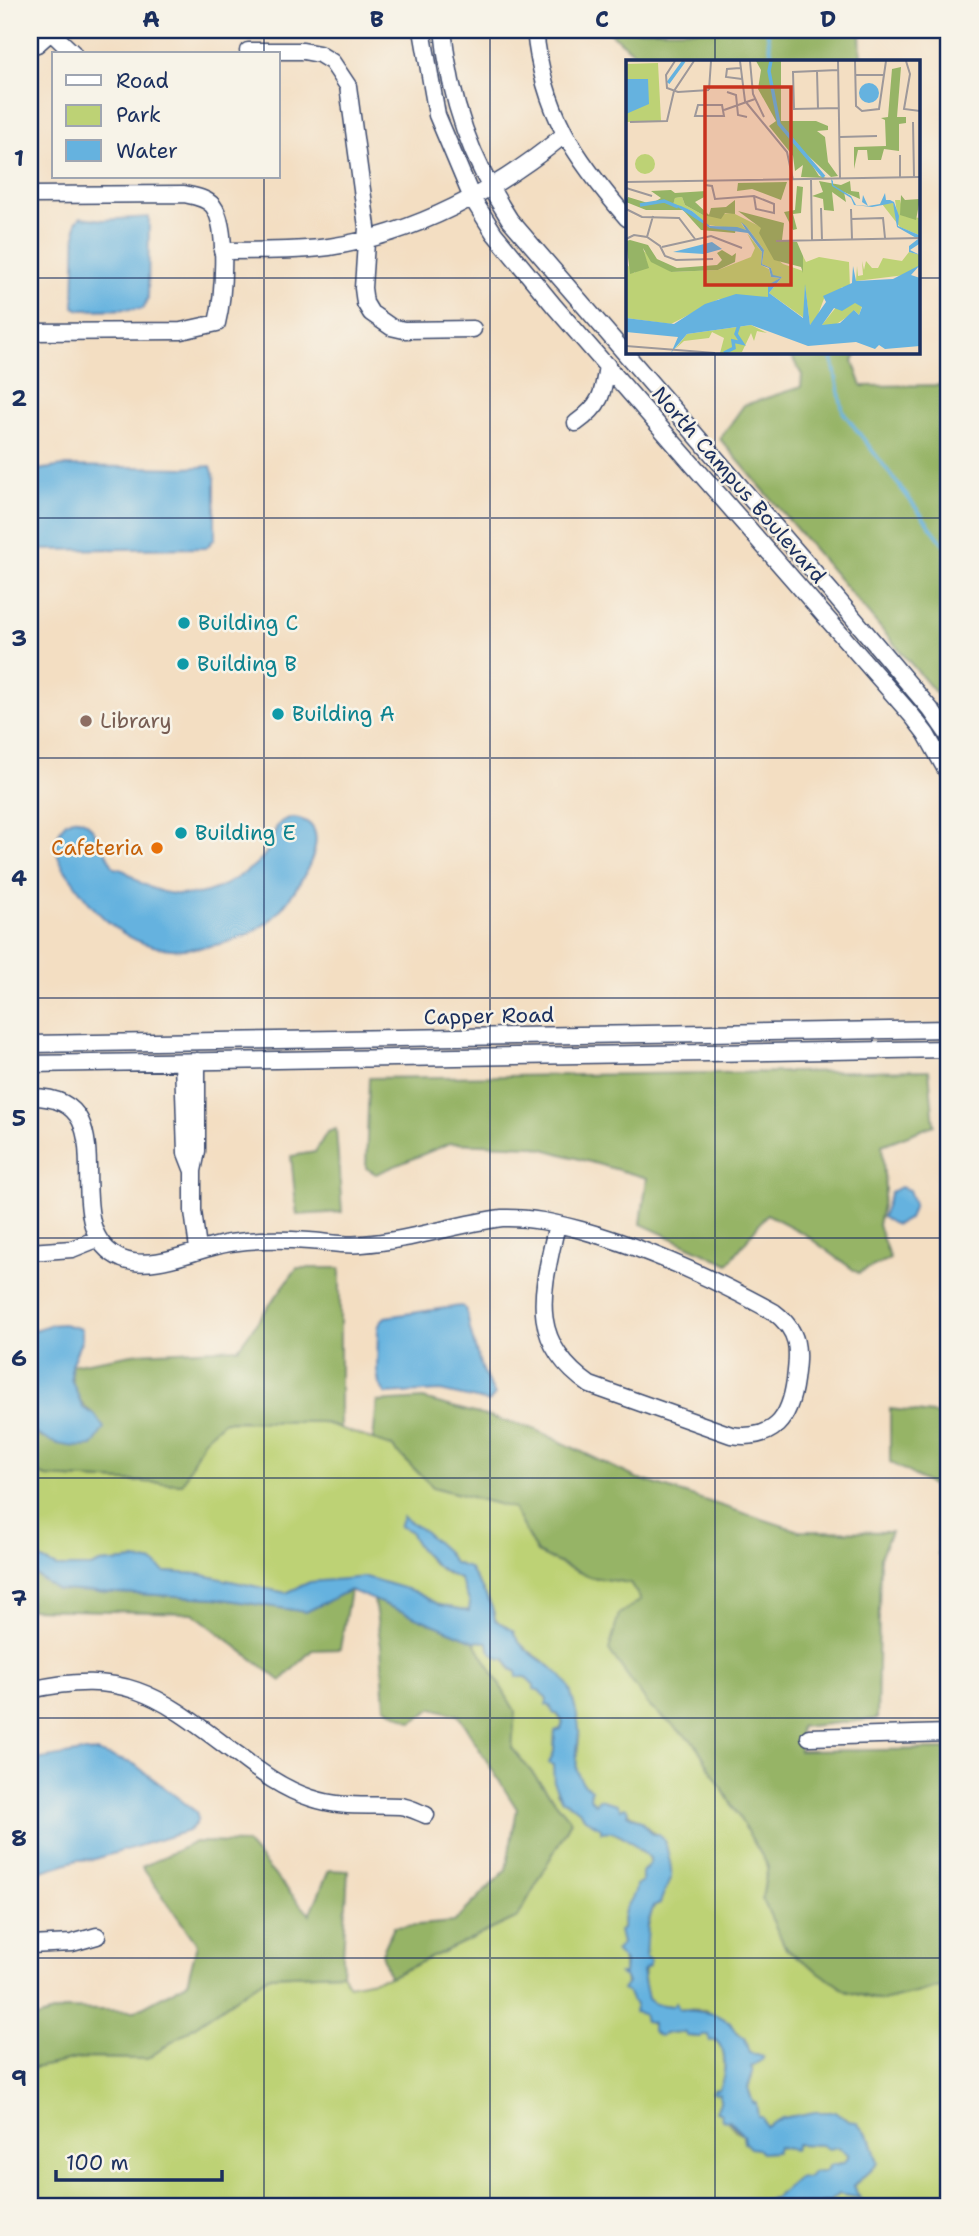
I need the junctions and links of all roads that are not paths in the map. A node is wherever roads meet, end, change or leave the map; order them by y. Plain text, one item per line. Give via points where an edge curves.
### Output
1 (422, 30) edge
2 (443, 30) edge
3 (534, 30) edge
4 (52, 31) edge
5 (30, 46) edge
6 (248, 51) dead end
7 (72, 52) edge
8 (564, 135) junction
9 (490, 189) junction
10 (30, 195) edge
11 (472, 198) junction
12 (626, 217) edge
13 (366, 240) junction
14 (222, 251) junction
15 (473, 330) dead end
16 (30, 332) edge
17 (607, 365) junction
18 (576, 423) dead end
19 (834, 595) junction
20 (819, 609) junction
21 (949, 736) edge
22 (949, 775) edge
23 (949, 1028) edge
24 (30, 1045) edge
25 (949, 1049) edge
26 (190, 1062) junction
27 (30, 1064) edge
28 (30, 1097) edge
29 (557, 1224) junction
30 (97, 1239) junction
31 (198, 1249) junction
32 (30, 1252) edge
33 (30, 1690) edge
34 (949, 1733) edge
35 (809, 1737) dead end
36 (426, 1815) dead end
37 (97, 1936) dead end
38 (30, 1945) edge

1 - 11 street, North Campus Boulevard via 437,115
2 - 9 street, North Campus Boulevard via 454,97
3 - 8 street via 542,75
4 - 5 street
4 - 7 street
6 - 13 street via 319,54 342,75 348,86
8 - 9 street
8 - 12 street
9 - 11 street
9 - 19 street, North Campus Boulevard via 526,240
10 - 14 street via 198,197 216,211
11 - 13 street
11 - 17 street, North Campus Boulevard via 494,233
13 - 14 street via 327,247
13 - 15 street via 365,303 380,321 404,330
14 - 16 street via 223,290 217,323 181,331
17 - 18 street via 602,394 592,411
17 - 20 street, North Campus Boulevard
19 - 20 street
19 - 21 street, North Campus Boulevard
20 - 22 street, North Campus Boulevard via 913,717
23 - 24 street, Capper Road
25 - 26 street, Capper Road
26 - 27 street, Capper Road
26 - 31 street via 186,1153 192,1171
28 - 30 street via 66,1106 84,1127 89,1209
29 - 29 street via 651,1252 701,1273 784,1319 799,1354 792,1402 785,1416 758,1435 731,1435 590,1385 576,1375 556,1353 542,1312
29 - 31 street via 502,1218 360,1245 267,1240
30 - 31 street via 107,1250 136,1263 152,1264
30 - 32 street via 72,1249
33 - 36 street via 74,1682 129,1687 172,1705 259,1771 292,1790 333,1804 403,1806
34 - 35 street
37 - 38 street via 72,1943

